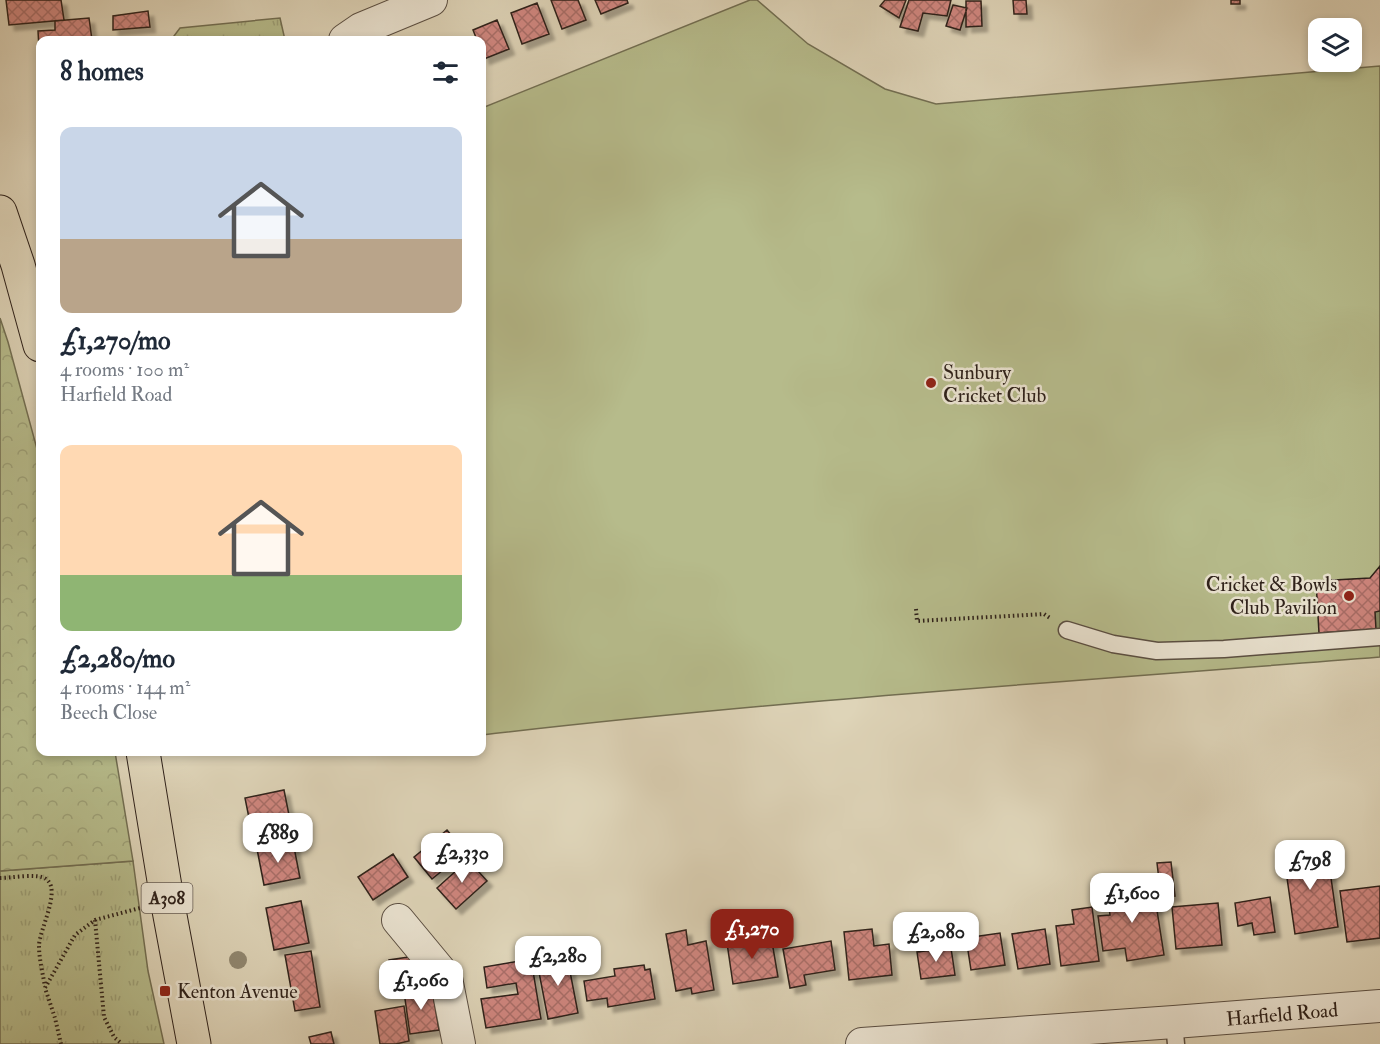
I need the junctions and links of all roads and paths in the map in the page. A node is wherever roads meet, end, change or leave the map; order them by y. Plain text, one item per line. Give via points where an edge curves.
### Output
1 (431, 0) edge
2 (351, 36) edge
3 (0, 212) edge
4 (36, 330) edge
5 (916, 609) dead end
6 (1067, 630) joint
7 (1380, 637) edge
8 (144, 756) edge
9 (0, 878) edge
10 (168, 905) junction
11 (95, 920) junction
12 (398, 920) dead end
13 (45, 988) junction
14 (1380, 1006) edge
15 (1175, 1033) edge
16 (61, 1044) edge
17 (122, 1044) edge
18 (194, 1044) edge
19 (459, 1044) edge
20 (862, 1044) edge

1 - 2 street
3 - 4 highway
5 - 6 path via 917,621 1044,614
6 - 7 lane via 1113,645 1157,651
8 - 10 highway, A308
9 - 13 path via 38,877 47,880 51,887 39,944
10 - 11 path via 136,908
10 - 18 highway, A308
11 - 13 path via 75,934
11 - 17 path via 104,1017
12 - 19 street via 446,978
13 - 16 path
14 - 15 street, Harfield Road
15 - 20 street, Harfield Road

